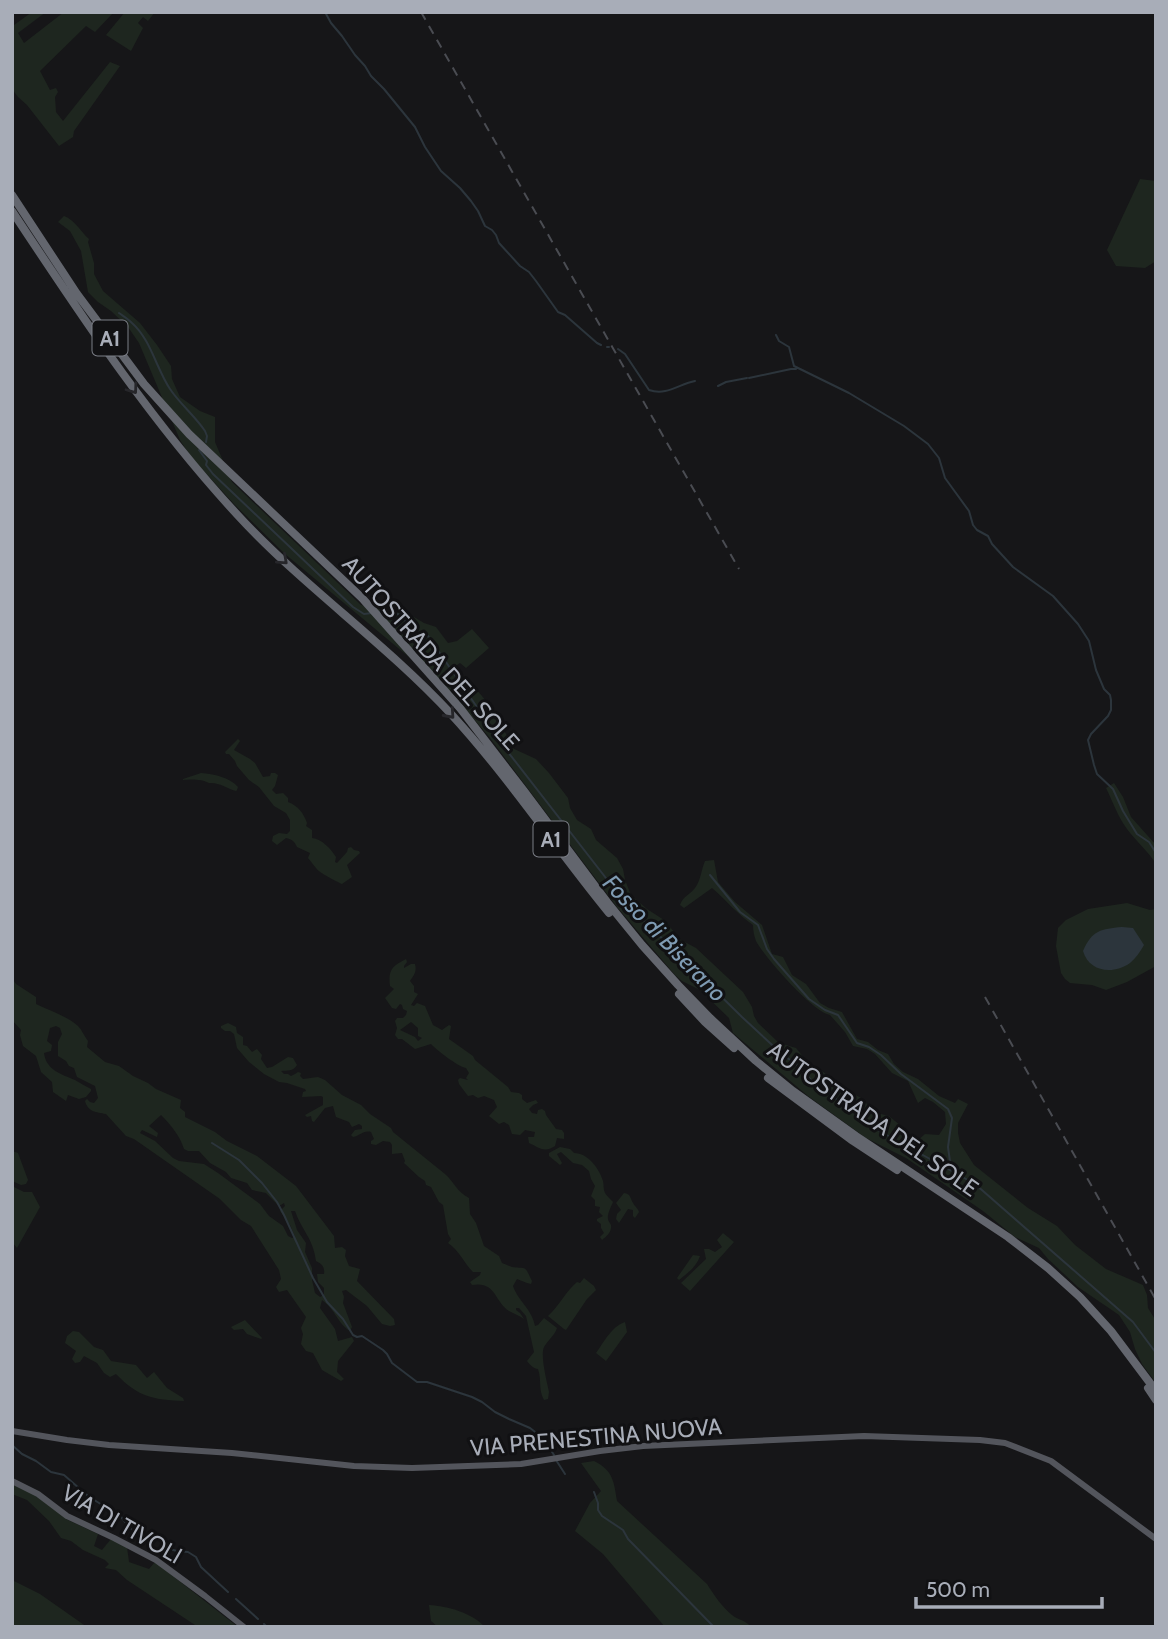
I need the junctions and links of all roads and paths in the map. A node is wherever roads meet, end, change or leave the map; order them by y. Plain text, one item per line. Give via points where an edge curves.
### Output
1 (12, 195) edge
2 (12, 211) edge
3 (1156, 1391) edge
4 (1156, 1400) edge
5 (12, 1431) edge
6 (12, 1481) edge
7 (1156, 1539) edge
8 (244, 1627) edge

1 - 3 highway, AUTOSTRADA DEL SOLE / A1 via 76,294 145,384 189,434 371,608 460,708 642,946 710,1018 793,1091 1048,1268 1111,1331
2 -> 4 highway, AUTOSTRADA DEL SOLE / A1 via 141,400 213,489 270,548 391,655 454,718 638,948 705,1022 789,1095 1043,1272 1108,1335
5 - 7 main road, VIA PRENESTINA NUOVA via 91,1444 354,1466 433,1468 509,1465 636,1446 856,1436 980,1440 1021,1448 1056,1464
6 - 8 main road, VIA DI TIVOLI via 68,1517 156,1560

